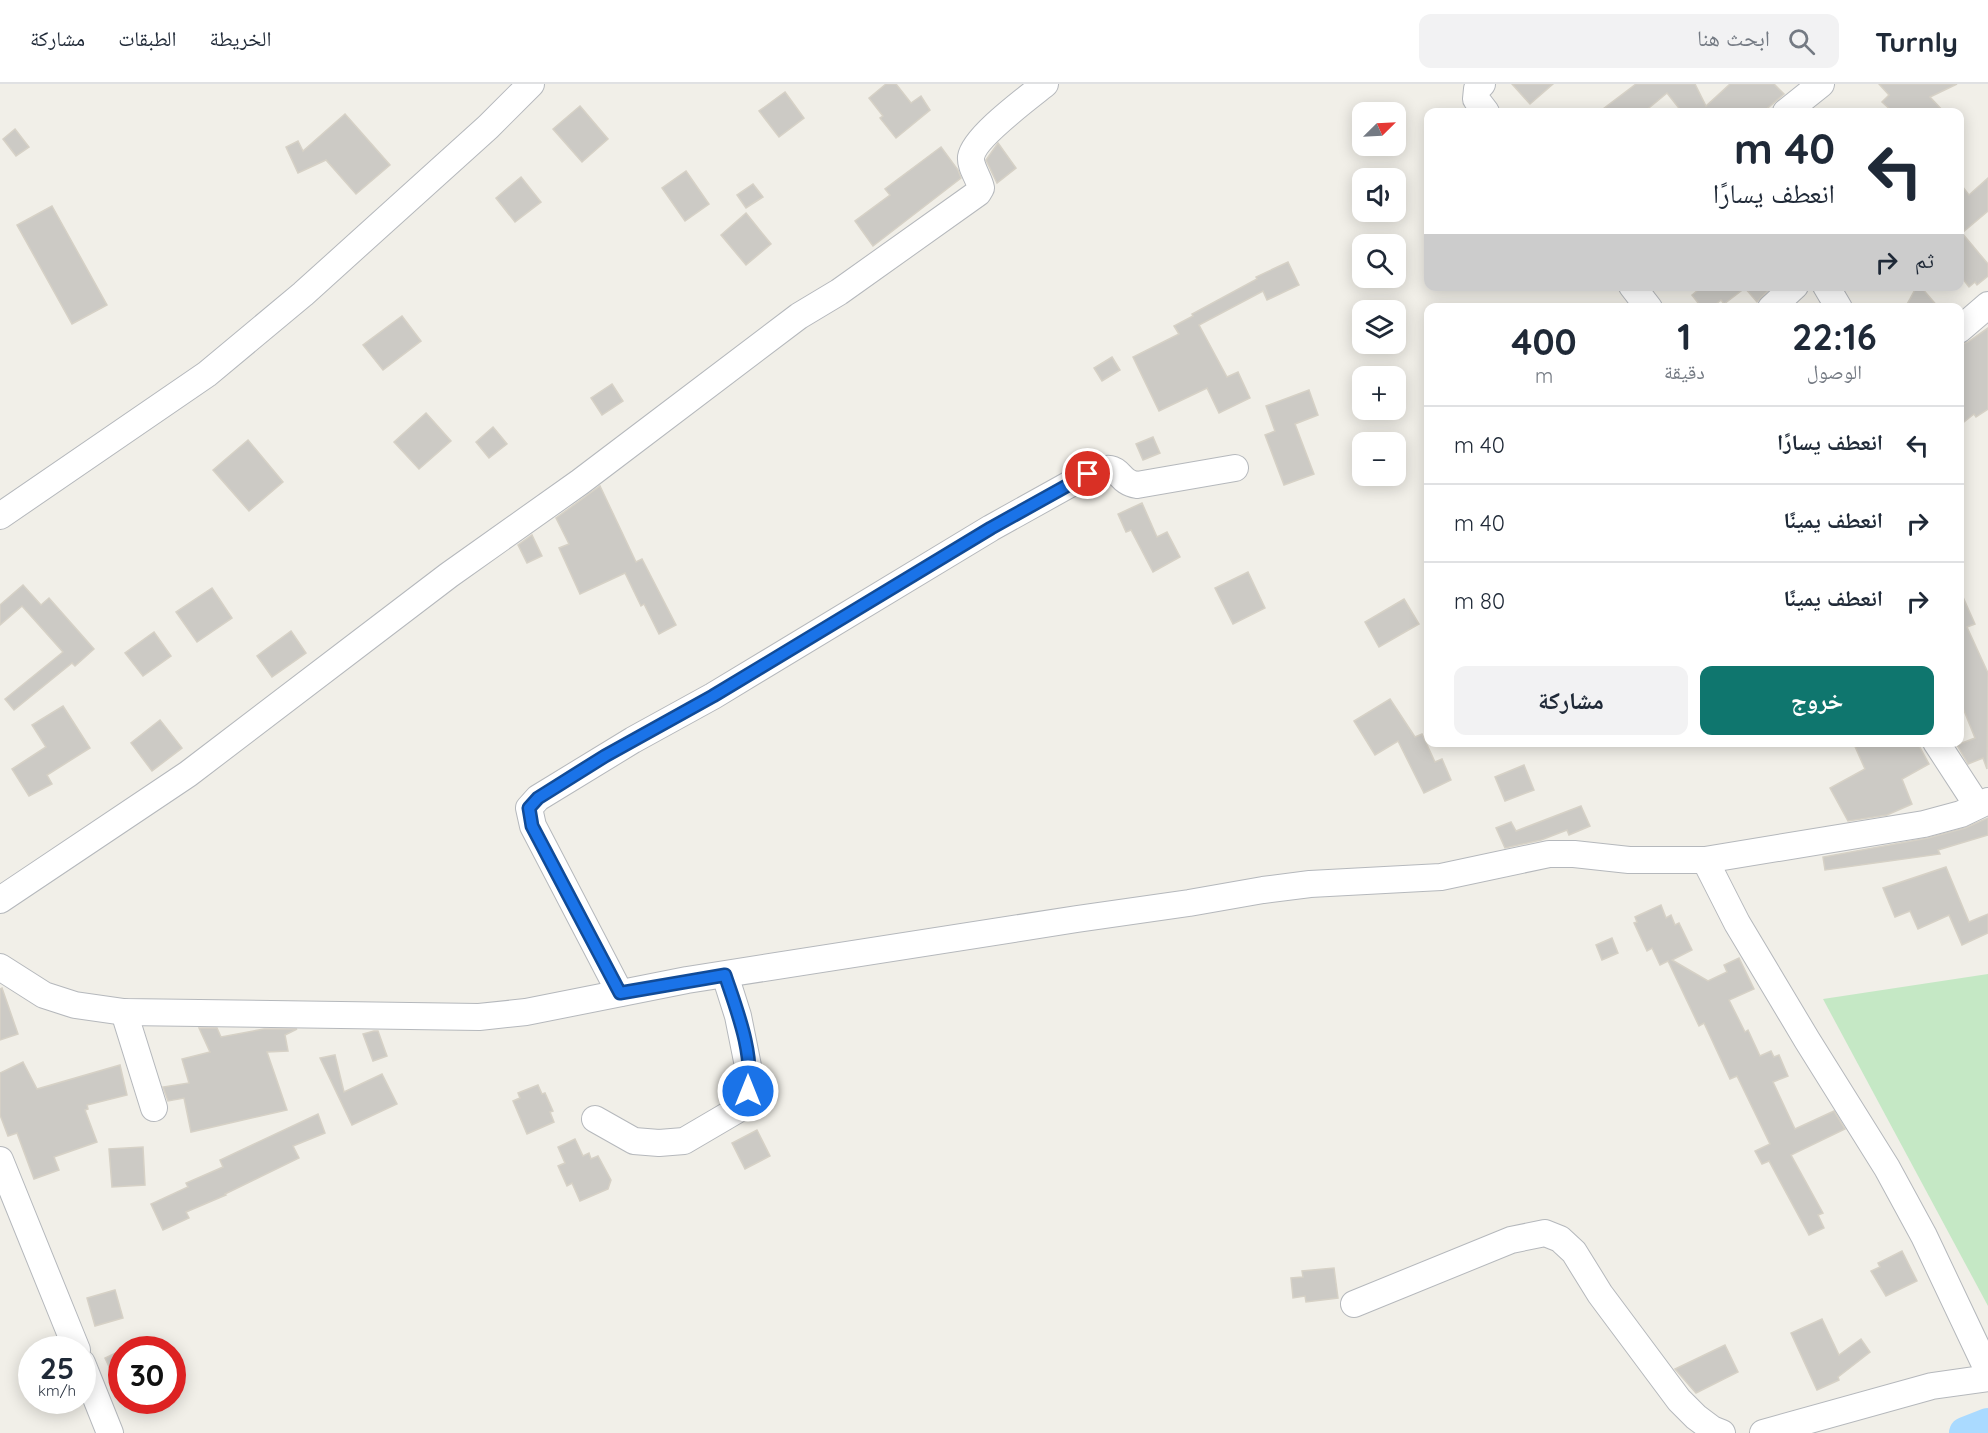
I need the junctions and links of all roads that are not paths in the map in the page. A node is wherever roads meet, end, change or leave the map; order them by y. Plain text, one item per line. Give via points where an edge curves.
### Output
1 (531, 84) edge
2 (1045, 84) edge
3 (1482, 84) edge
4 (1821, 84) edge
5 (1483, 108) edge
6 (1791, 108) edge
7 (1636, 291) edge
8 (1790, 291) edge
9 (1645, 303) edge
10 (1776, 303) edge
11 (1988, 305) edge
12 (1964, 326) edge
13 (1235, 468) dead end
14 (0, 516) edge
15 (1940, 747) edge
16 (1982, 803) edge
17 (1705, 860) junction
18 (0, 900) edge
19 (0, 967) edge
20 (725, 975) junction
21 (620, 993) junction
22 (124, 1012) junction
23 (154, 1108) dead end
24 (595, 1119) dead end
25 (0, 1160) edge
26 (1354, 1304) dead end
27 (71, 1336) edge
28 (1988, 1371) edge
29 (1988, 1378) edge
30 (96, 1398) edge
31 (110, 1433) edge
32 (1722, 1433) edge
33 (1763, 1433) edge

1 - 14 street via 303,294 207,374
2 - 18 street via 993,128 974,150 972,164 981,188 978,193 799,316 188,774
3 - 5 street via 1476,99
4 - 6 street
7 - 9 street
8 - 10 street
11 - 12 street
13 - 21 street via 1137,485 1110,468 1088,474 538,798 529,808 532,826
15 - 16 street
16 - 17 street via 1923,825
17 - 20 street via 1549,854 1441,877 1263,890
17 - 28 street via 1737,923 1887,1168
19 - 22 street via 44,995 75,1005
20 - 21 street
20 - 24 street via 750,1076 742,1107 684,1141 634,1141
21 - 22 street via 479,1017
22 - 23 street
25 - 27 street
26 - 32 street via 1511,1240 1545,1233 1560,1239 1574,1252 1600,1294 1679,1400 1696,1417
29 - 33 street via 1932,1386
30 - 31 street

